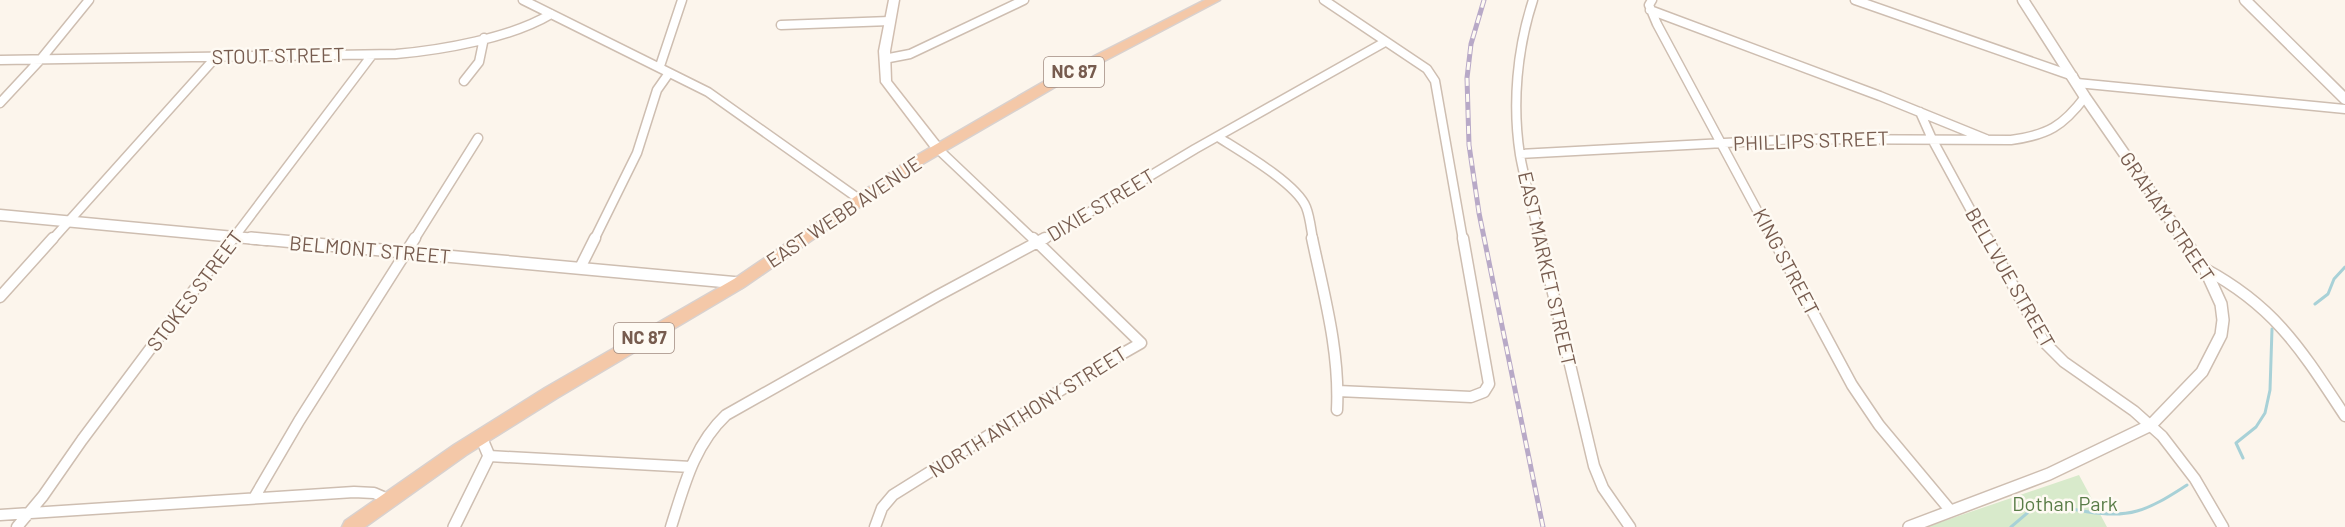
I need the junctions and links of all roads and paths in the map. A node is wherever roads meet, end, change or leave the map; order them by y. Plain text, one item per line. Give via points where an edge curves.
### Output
1 (89, 0) edge
2 (523, 0) edge
3 (682, 0) edge
4 (894, 0) edge
5 (1024, 0) edge
6 (1214, 0) edge
7 (1324, 0) edge
8 (1533, 0) edge
9 (1854, 0) edge
10 (2023, 0) edge
11 (2245, 0) edge
12 (1651, 5) edge
13 (551, 14) junction
14 (890, 21) junction
15 (781, 25) dead end
16 (484, 38) junction
17 (1385, 42) junction
18 (372, 55) junction
19 (216, 57) junction
20 (41, 59) junction
21 (884, 59) junction
22 (0, 60) edge
23 (660, 66) junction
24 (669, 73) junction
25 (2075, 79) junction
26 (464, 81) dead end
27 (2085, 97) junction
28 (2345, 99) edge
29 (0, 103) edge
30 (2345, 109) edge
31 (1920, 112) junction
32 (1218, 137) junction
33 (478, 138) dead end
34 (1932, 139) junction
35 (1988, 140) junction
36 (1723, 144) junction
37 (938, 149) junction
38 (1520, 154) junction
39 (859, 199) junction
40 (0, 215) edge
41 (69, 221) junction
42 (235, 238) junction
43 (1037, 243) junction
44 (406, 253) junction
45 (580, 268) junction
46 (2205, 269) junction
47 (739, 283) junction
48 (0, 297) edge
49 (1338, 391) junction
50 (1337, 410) dead end
51 (2345, 416) edge
52 (2151, 424) junction
53 (481, 437) junction
54 (489, 456) junction
55 (691, 467) junction
56 (254, 498) junction
57 (388, 499) junction
58 (1950, 510) junction
59 (27, 513) junction
60 (0, 515) edge
61 (17, 527) edge
62 (351, 527) edge
63 (454, 527) edge
64 (671, 527) edge
65 (875, 527) edge
66 (1630, 527) edge
67 (1910, 527) edge
68 (2223, 527) edge

1 - 20 street
2 - 13 street
3 - 23 street
4 - 14 main road
5 - 21 street via 903,57
6 - 37 highway, EAST WEBB AVENUE / NC 87 via 1050,84
7 - 17 street
8 - 38 street, EAST MARKET STREET via 1518,56
9 - 25 street
10 - 25 street, GRAHAM STREET
11 - 28 street
12 - 31 street
12 - 36 street, KING STREET
13 - 16 street, STOUT STREET via 535,23
13 - 23 street
14 - 15 street
14 - 21 main road
16 - 18 street, STOUT STREET via 433,49
16 - 26 street via 484,50 475,72
17 - 32 street, DIXIE STREET
17 - 49 street via 1427,69 1437,91 1488,388 1472,397
18 - 19 street, STOUT STREET
18 - 42 street, STOKES STREET
19 - 20 street, STOUT STREET
19 - 41 street
20 - 22 street, STOUT STREET
20 - 29 street
21 - 37 main road via 883,72 889,89
23 - 24 street
24 - 39 street via 708,92
24 - 45 street via 657,90 637,153
25 - 27 street, GRAHAM STREET
25 - 30 street
27 - 35 street, PHILLIPS STREET via 2064,123 2045,135
27 - 46 street, GRAHAM STREET
31 - 34 street, BELLVUE STREET
31 - 35 street
32 - 43 street, DIXIE STREET
32 - 49 street via 1298,195 1306,207 1329,313
33 - 44 street
34 - 35 street, PHILLIPS STREET
34 - 36 street, PHILLIPS STREET via 1797,139
34 - 52 street, BELLVUE STREET via 2044,342 2063,362
36 - 38 street, PHILLIPS STREET
36 - 58 street, KING STREET via 1852,385 1879,426
37 - 39 highway, EAST WEBB AVENUE / NC 87
37 - 43 street, NORTH ANTHONY STREET
38 - 66 street, EAST MARKET STREET via 1594,466 1603,488
39 - 47 highway, EAST WEBB AVENUE / NC 87
40 - 41 street, BELMONT STREET
41 - 42 street, BELMONT STREET
41 - 48 street
42 - 44 street, BELMONT STREET
42 - 59 street, STOKES STREET
43 - 55 street, DIXIE STREET via 720,420
43 - 65 street, NORTH ANTHONY STREET via 1141,343 895,493 881,506
44 - 45 street, BELMONT STREET
44 - 56 street
45 - 47 street, BELMONT STREET
46 - 51 street via 2234,284 2278,321
46 - 52 street, GRAHAM STREET via 2221,304 2221,335 2202,372
47 - 53 highway, EAST WEBB AVENUE / NC 87
49 - 50 street
52 - 58 street, GRAHAM STREET via 2049,474
52 - 68 street, BELLVUE STREET via 2182,459
53 - 54 street
53 - 57 highway, EAST WEBB AVENUE / NC 87
54 - 55 street
54 - 63 street
55 - 64 street, DIXIE STREET
56 - 57 street via 354,492 374,493
56 - 59 street
57 - 62 highway, EAST WEBB AVENUE / NC 87
58 - 67 street, GRAHAM STREET
59 - 60 street
59 - 61 street, STOKES STREET

